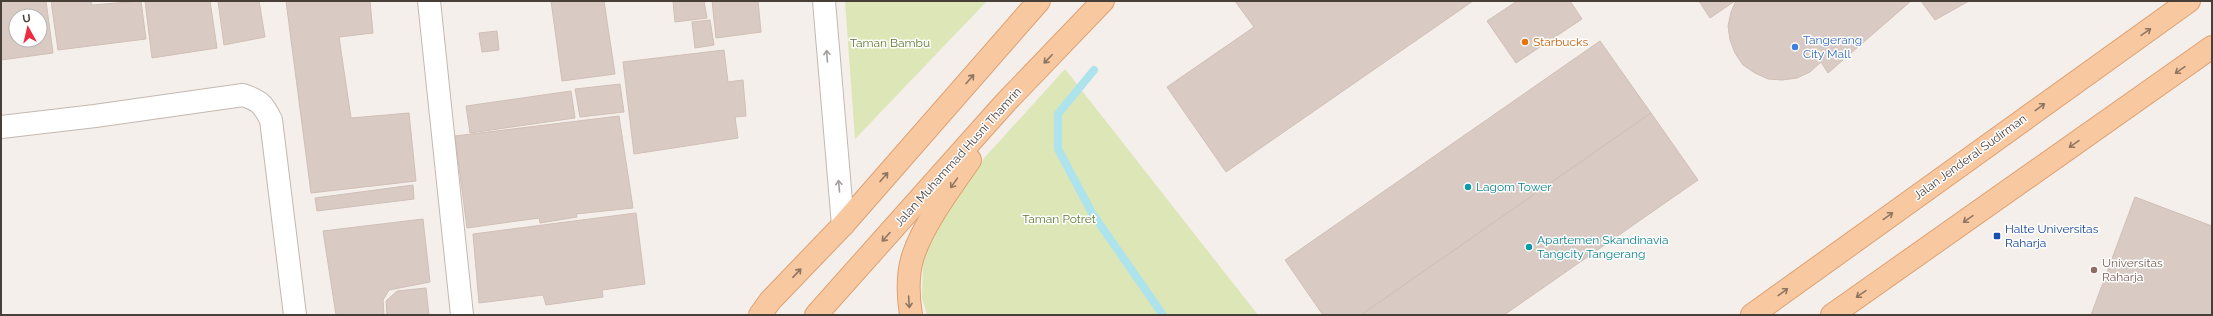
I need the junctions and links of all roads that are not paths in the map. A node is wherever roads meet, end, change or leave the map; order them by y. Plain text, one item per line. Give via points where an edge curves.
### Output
1 (429, 1) edge
2 (824, 1) edge
3 (1039, 1) edge
4 (1103, 1) edge
5 (2189, 1) edge
6 (2212, 47) edge
7 (1005, 103) junction
8 (1, 127) edge
9 (843, 224) junction
10 (765, 308) edge
11 (295, 315) edge
12 (462, 315) edge
13 (753, 315) edge
14 (816, 315) edge
15 (910, 315) edge
16 (1752, 315) edge
17 (1832, 315) edge

1 - 12 street
9 -> 2 street
9 -> 3 main road
4 -> 7 main road, Jalan Muhammad Husni Thamrin
16 -> 5 main road, Jalan Jenderal Sudirman
6 -> 17 main road
7 -> 14 main road, Jalan Muhammad Husni Thamrin
7 -> 15 main road via 984,141 947,194 913,256 909,276
8 - 11 street via 243,95 258,100 266,108 271,120
10 -> 9 main road
10 - 13 main road

